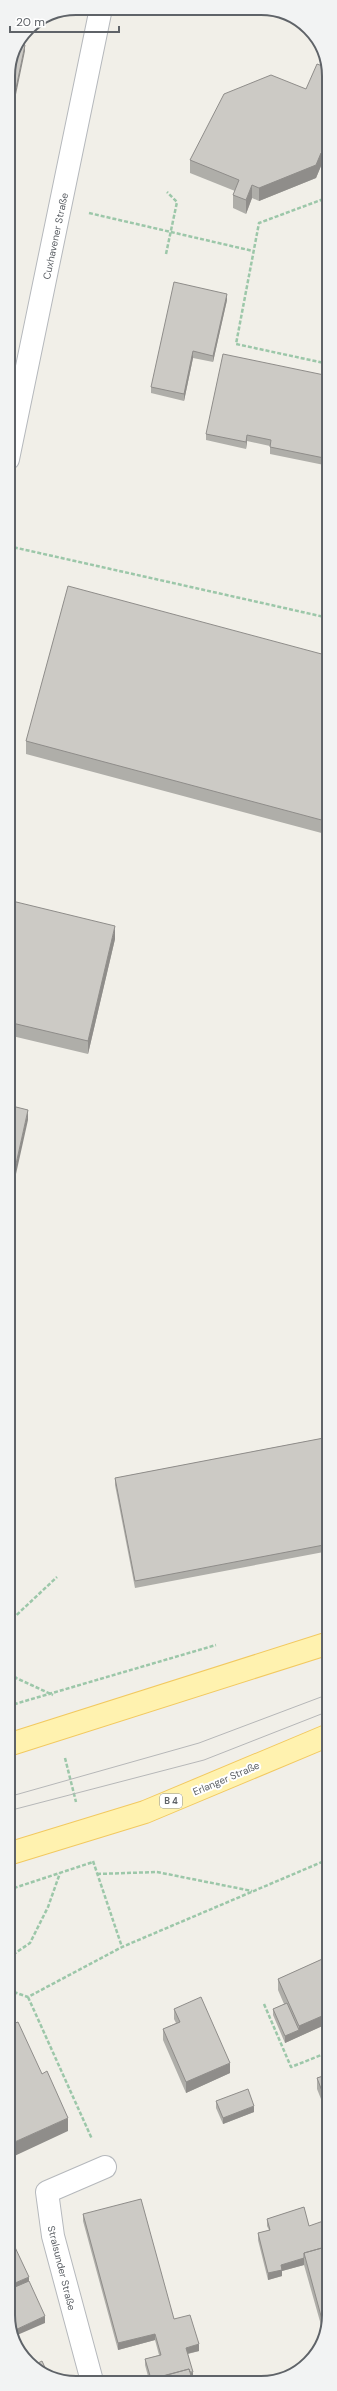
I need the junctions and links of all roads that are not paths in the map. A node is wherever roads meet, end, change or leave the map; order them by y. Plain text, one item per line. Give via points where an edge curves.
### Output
1 (99, 15) edge
2 (15, 426) edge
3 (322, 1645) edge
4 (322, 1738) edge
5 (15, 1743) edge
6 (15, 1852) edge
7 (105, 2167) road end
8 (91, 2376) edge

1 - 2 street, Cuxhavener Straße
3 - 5 main road
4 - 6 main road, Erlanger Straße / B 4 via 145,1812
7 - 8 street, Stralsunder Straße via 47,2192 53,2236

